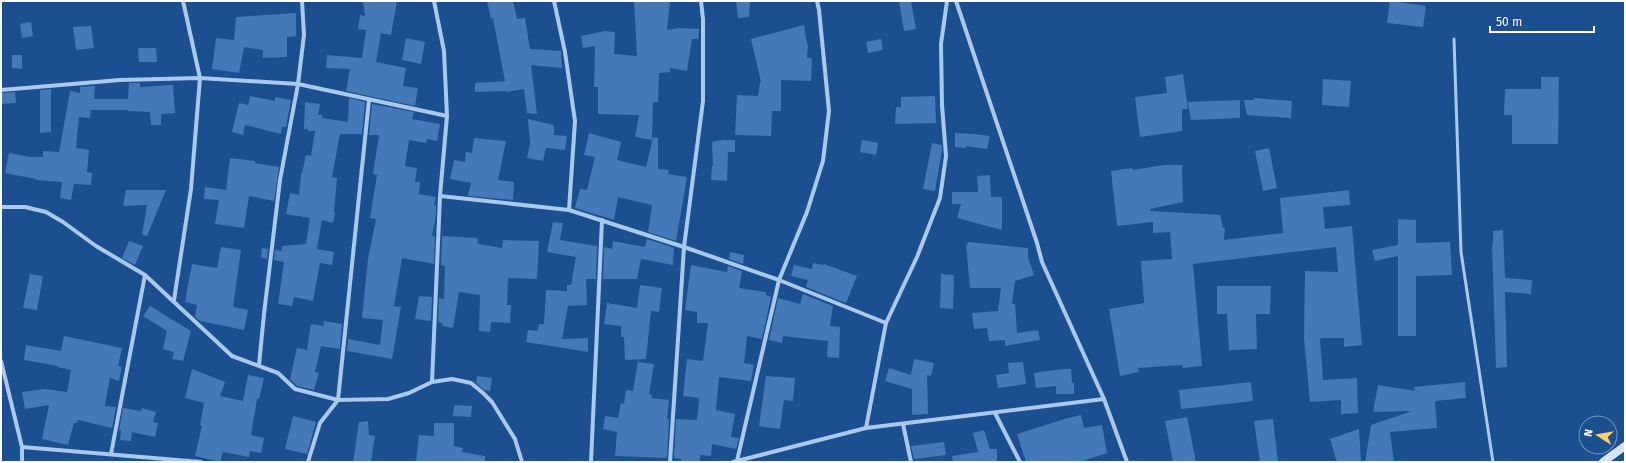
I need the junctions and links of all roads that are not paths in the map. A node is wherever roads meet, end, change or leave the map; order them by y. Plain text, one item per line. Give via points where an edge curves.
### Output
1 (183, 1) edge
2 (302, 1) edge
3 (434, 1) edge
4 (554, 1) edge
5 (701, 1) edge
6 (817, 1) edge
7 (947, 1) edge
8 (956, 1) edge
9 (1454, 39) dead end
10 (200, 78) junction
11 (298, 84) junction
12 (1, 90) edge
13 (369, 100) junction
14 (447, 116) junction
15 (440, 196) junction
16 (1, 207) edge
17 (569, 210) junction
18 (602, 220) junction
19 (684, 247) junction
20 (145, 275) junction
21 (778, 280) junction
22 (174, 300) junction
23 (886, 323) junction
24 (1, 361) edge
25 (259, 365) junction
26 (432, 382) junction
27 (1104, 399) junction
28 (338, 400) junction
29 (995, 413) junction
30 (903, 424) junction
31 (866, 428) junction
32 (1625, 446) edge
33 (22, 447) junction
34 (111, 454) junction
35 (735, 461) edge
36 (22, 462) edge
37 (201, 462) edge
38 (308, 462) edge
39 (522, 462) edge
40 (591, 462) edge
41 (670, 462) edge
42 (911, 462) edge
43 (1020, 462) edge
44 (1127, 462) edge
45 (1493, 462) edge
46 (1603, 462) edge

1 - 10 street
2 - 11 street via 304,35
3 - 14 street via 444,51
4 - 17 street via 565,52 575,121
5 - 19 street via 703,101
6 - 21 street via 828,111 823,162 807,212
7 - 23 street via 941,44 946,156 940,198 917,257
8 - 27 street via 1042,262
9 - 45 lane via 1461,252
10 - 11 street
10 - 12 street via 120,80
10 - 22 street via 191,189
11 - 13 street
11 - 25 street via 280,180
13 - 14 street
13 - 28 street
14 - 15 street
15 - 17 street
15 - 26 street
16 - 20 street via 25,207 46,212
17 - 18 street
18 - 19 street
18 - 40 street
19 - 21 street
19 - 41 street
20 - 22 street
20 - 34 street
21 - 23 street
21 - 35 street
22 - 25 street via 232,356
23 - 31 street
24 - 33 street
25 - 28 street via 278,373 295,389
26 - 28 street via 388,399
26 - 39 street via 452,379 471,383 483,393 492,402 515,439
27 - 29 street
27 - 44 street
28 - 38 street via 320,424
29 - 30 street
29 - 43 street
30 - 31 street
30 - 42 street
31 - 35 street
32 - 46 main road
33 - 34 street
33 - 36 street
34 - 37 street

